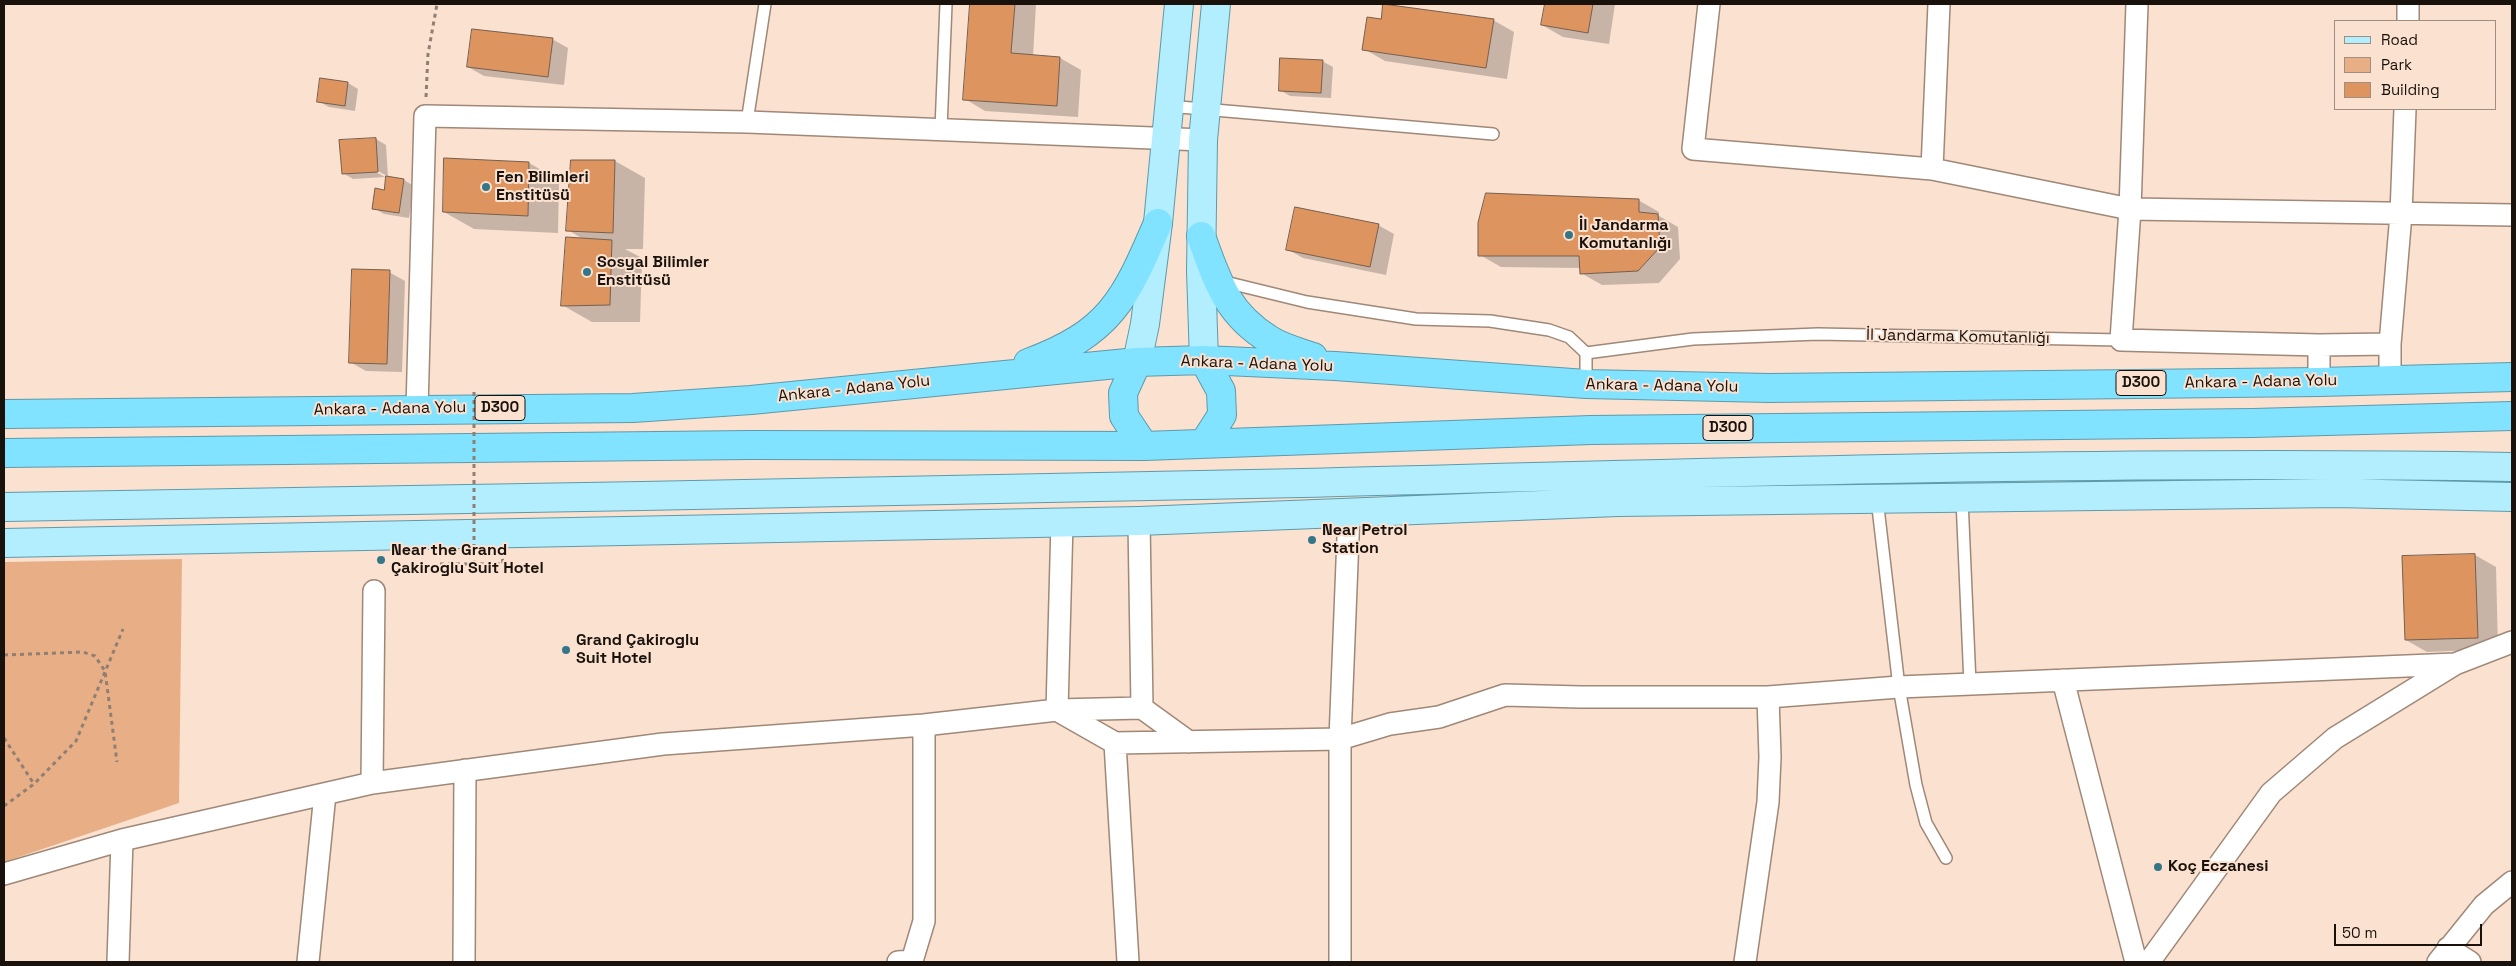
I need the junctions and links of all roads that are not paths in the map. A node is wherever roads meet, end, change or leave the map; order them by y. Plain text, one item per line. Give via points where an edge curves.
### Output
1 (765, 4) edge
2 (946, 4) edge
3 (1179, 4) edge
4 (1216, 4) edge
5 (1709, 4) edge
6 (1939, 4) edge
7 (2137, 4) edge
8 (2408, 4) edge
9 (2408, 20) edge
10 (1168, 106) junction
11 (1206, 108) junction
12 (2405, 110) edge
13 (747, 122) junction
14 (941, 129) junction
15 (1493, 134) dead end
16 (1165, 138) junction
17 (1203, 140) junction
18 (1932, 169) junction
19 (2130, 209) junction
20 (2401, 214) junction
21 (2512, 214) edge
22 (1158, 223) junction
23 (1201, 236) junction
24 (1217, 281) junction
25 (2121, 340) junction
26 (2390, 344) junction
27 (2319, 345) junction
28 (1586, 353) junction
29 (1204, 360) junction
30 (1137, 362) junction
31 (1335, 366) junction
32 (996, 375) junction
33 (2512, 377) edge
34 (2390, 380) junction
35 (2319, 382) junction
36 (1586, 384) junction
37 (417, 409) junction
38 (4, 414) edge
39 (2512, 416) edge
40 (1204, 443) junction
41 (1144, 446) junction
42 (4, 453) edge
43 (2512, 467) edge
44 (1138, 486) junction
45 (1062, 487) junction
46 (2512, 498) edge
47 (1877, 499) junction
48 (1962, 499) junction
49 (4, 507) edge
50 (1349, 512) junction
51 (1139, 521) junction
52 (1062, 522) junction
53 (4, 543) edge
54 (374, 591) dead end
55 (2512, 642) edge
56 (2455, 664) junction
57 (2063, 680) junction
58 (1970, 684) junction
59 (1899, 687) junction
60 (1768, 696) junction
61 (1142, 708) junction
62 (1056, 710) junction
63 (924, 726) junction
64 (1340, 739) junction
65 (1189, 742) junction
66 (1115, 743) junction
67 (465, 770) junction
68 (372, 783) junction
69 (324, 794) junction
70 (122, 840) junction
71 (1946, 858) dead end
72 (4, 874) edge
73 (2512, 882) edge
74 (2443, 955) edge
75 (118, 962) edge
76 (308, 962) edge
77 (464, 962) edge
78 (907, 962) edge
79 (1128, 962) edge
80 (1340, 962) edge
81 (1745, 962) edge
82 (2136, 962) edge
83 (2149, 962) edge
84 (2470, 962) edge

1 - 13 lane
2 - 14 lane
3 - 10 main road
4 - 11 main road
5 - 18 street via 1692,149
6 - 18 street
7 - 19 street
8 - 9 street
10 - 11 lane
10 - 16 main road
11 - 15 lane
11 - 17 main road
12 - 20 street
13 - 14 street
13 - 37 street via 425,116
14 - 16 street
16 - 17 street
16 - 22 main road
17 - 23 main road
18 - 19 street
19 - 20 street
19 - 25 street
20 - 21 street
20 - 26 street
22 - 30 main road
22 - 32 highway via 1134,279 1106,317 1069,346
23 - 24 highway
23 - 29 main road
24 - 28 lane via 1307,302 1416,319 1490,322 1549,330 1569,337
24 - 31 highway via 1230,304 1271,341
25 - 27 street
25 - 28 lane, İl Jandarma Komutanlığı via 1818,334 1693,339
26 - 27 street
26 - 34 street
27 - 35 street
28 - 36 lane
29 - 30 highway, Ankara - Adana Yolu / D300
29 - 31 highway, Ankara - Adana Yolu / D300
29 - 40 highway via 1221,391 1222,415
30 - 32 highway, Ankara - Adana Yolu / D300
30 - 41 highway via 1124,393 1124,416
31 - 36 highway, Ankara - Adana Yolu / D300
32 - 37 highway, Ankara - Adana Yolu / D300 via 751,400 633,408
33 - 34 highway, Ankara - Adana Yolu / D300
34 - 35 highway, Ankara - Adana Yolu / D300
35 - 36 highway, Ankara - Adana Yolu / D300 via 1769,388
37 - 38 highway, Ankara - Adana Yolu / D300
39 - 40 highway, D300 via 2253,423 1591,430
40 - 41 highway, D300
41 - 42 highway, D300 via 779,444
43 - 44 main road via 2334,464 1965,467
44 - 45 main road
44 - 51 main road
45 - 49 main road
45 - 52 main road
46 - 48 main road via 2337,493
47 - 48 main road
47 - 50 main road via 1618,502
47 - 59 lane
48 - 58 lane
50 - 51 main road
50 - 64 street
51 - 52 main road
51 - 61 street
52 - 53 main road
52 - 62 street
54 - 68 street
55 - 56 street
56 - 57 street
56 - 83 street via 2335,738 2271,793
57 - 58 street
57 - 82 street
58 - 59 street
59 - 60 street
59 - 71 lane via 1920,806
60 - 64 street via 1504,694 1439,718 1390,724
60 - 81 street via 1768,802
61 - 62 street
61 - 65 street
62 - 63 street
62 - 66 street
63 - 67 street via 663,744
63 - 78 street via 924,921
64 - 65 street
64 - 80 street
65 - 66 street
66 - 79 street
67 - 68 street
67 - 77 street
68 - 69 street
69 - 70 street
69 - 76 street
70 - 72 street
70 - 75 street
73 - 74 street via 2484,905
74 - 84 street

